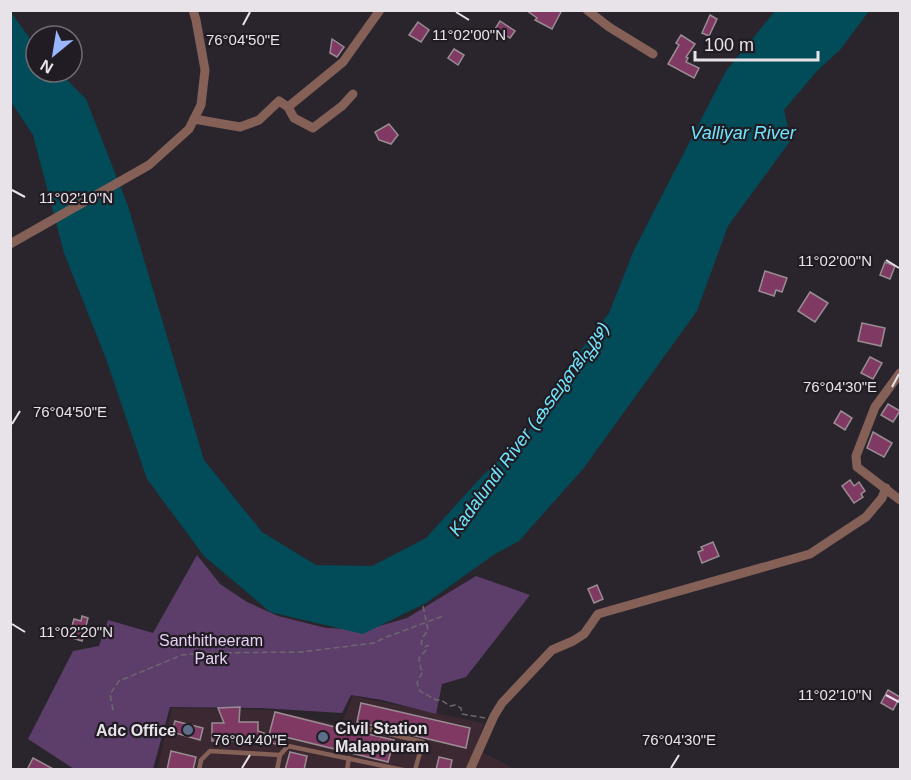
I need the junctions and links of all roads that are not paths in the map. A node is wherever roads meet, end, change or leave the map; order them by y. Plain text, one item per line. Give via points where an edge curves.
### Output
1 (193, 10) edge
2 (380, 10) edge
3 (587, 10) edge
4 (653, 54) dead end
5 (353, 94) dead end
6 (288, 107) junction
7 (194, 119) junction
8 (10, 244) edge
9 (900, 374) edge
10 (886, 488) junction
11 (900, 500) edge
12 (351, 725) dead end
13 (280, 755) junction
14 (349, 758) junction
15 (199, 770) edge
16 (277, 770) edge
17 (347, 770) edge
18 (403, 770) edge
19 (415, 770) edge
20 (470, 770) edge

1 - 7 street via 205,70 201,105
2 - 6 street via 344,62
3 - 4 street
5 - 6 street via 313,128 294,118
6 - 7 street via 279,101 259,120 240,127
7 - 8 street via 189,129 149,165
9 - 10 street via 875,407 856,456 857,467
10 - 11 street
10 - 20 street via 866,517 810,554 598,614 584,634 552,650 502,703
12 - 19 lane via 423,742
13 - 14 lane via 288,746
13 - 15 lane via 210,751 201,760
13 - 16 lane
14 - 17 lane
14 - 18 lane

